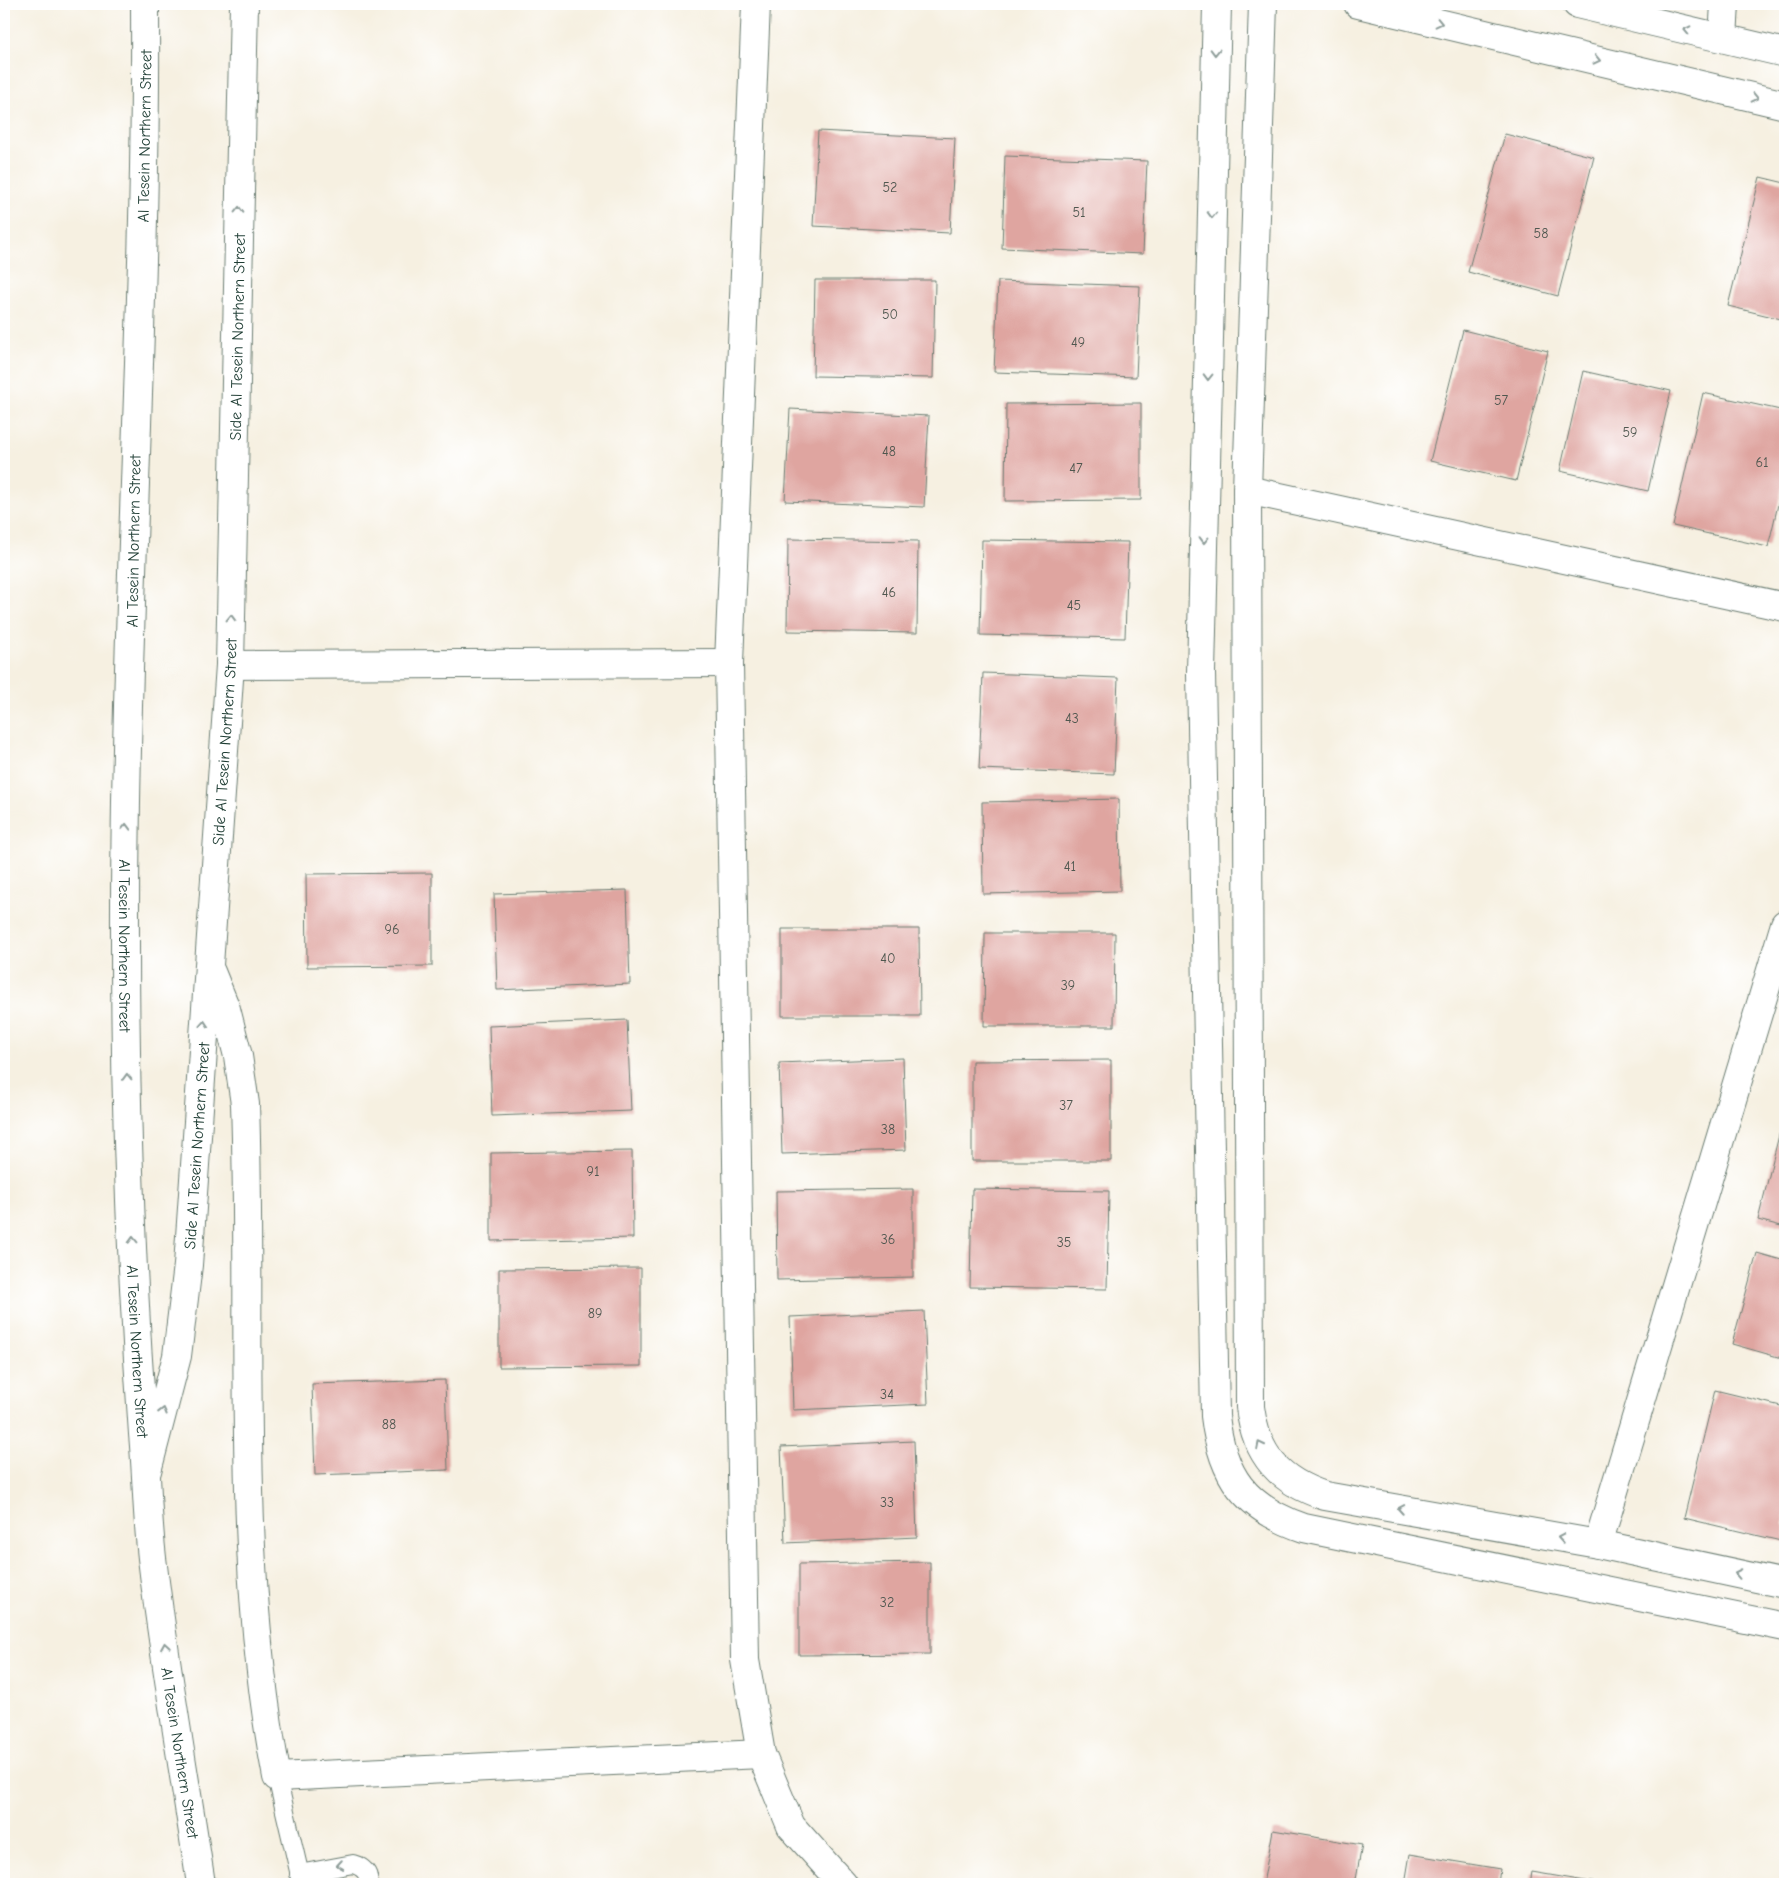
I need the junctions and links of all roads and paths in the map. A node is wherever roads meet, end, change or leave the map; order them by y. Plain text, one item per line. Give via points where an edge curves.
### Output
1 (145, 4) edge
2 (244, 4) edge
3 (756, 4) edge
4 (1217, 4) edge
5 (1262, 4) edge
6 (1358, 4) edge
7 (1577, 4) edge
8 (1725, 4) edge
9 (1723, 38) junction
10 (1785, 53) edge
11 (1785, 105) edge
12 (1247, 490) junction
13 (1785, 607) edge
14 (729, 663) junction
15 (230, 666) junction
16 (1785, 924) edge
17 (208, 964) junction
18 (146, 1475) junction
19 (1598, 1544) junction
20 (1785, 1584) edge
21 (1785, 1627) edge
22 (761, 1754) junction
23 (277, 1777) junction
24 (300, 1879) edge
25 (201, 1884) edge
26 (368, 1884) edge
27 (843, 1884) edge

18 -> 1 street, Al Tesein Northern Street via 133,1266 125,937 133,504 146,119
15 -> 2 street, Side Al Tesein Northern Street
3 - 14 street
4 -> 21 street via 1201,673 1215,1416 1225,1463 1253,1502 1268,1513 1304,1528
5 - 12 street
6 -> 11 street
9 -> 7 street
8 - 9 street
9 - 10 street
12 - 13 street
19 -> 12 street via 1325,1496 1291,1481 1266,1456 1257,1440 1250,1397
14 - 15 street
14 - 22 street via 745,1660
15 - 17 street, Side Al Tesein Northern Street
16 - 19 street
18 -> 17 street, Side Al Tesein Northern Street via 177,1356 188,1265
17 - 23 street via 226,1009 238,1056 245,1104 253,1584 260,1670
25 -> 18 street, Al Tesein Northern Street via 152,1562
20 -> 19 street
22 - 23 street
22 - 27 street via 791,1826
23 - 24 lane
26 -> 24 lane via 367,1873 361,1866 353,1864

